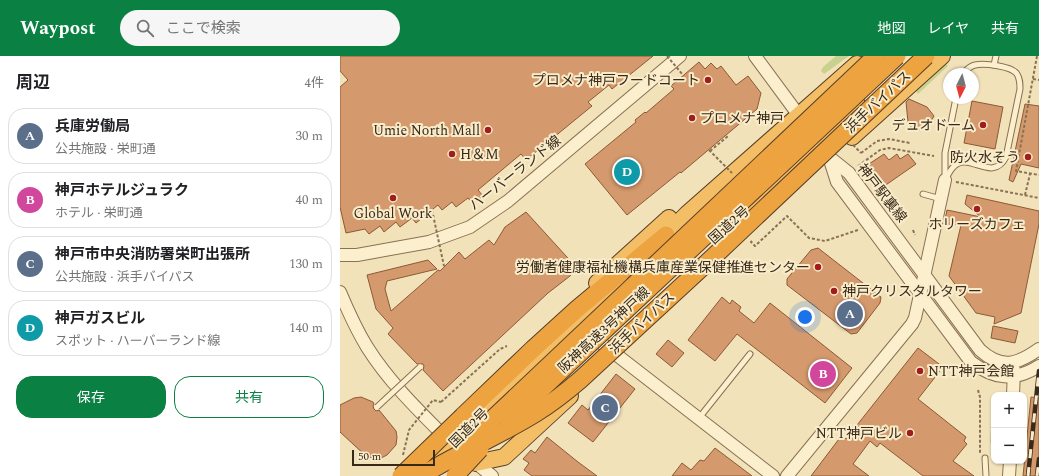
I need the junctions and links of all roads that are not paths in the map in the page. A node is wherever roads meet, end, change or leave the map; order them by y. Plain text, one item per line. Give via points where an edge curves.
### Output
1 (680, 56) edge
2 (755, 56) edge
3 (865, 56) edge
4 (876, 56) edge
5 (897, 56) edge
6 (906, 56) edge
7 (926, 56) edge
8 (942, 56) edge
9 (996, 56) edge
10 (994, 65) junction
11 (969, 68) edge
12 (955, 104) edge
13 (798, 115) junction
14 (819, 142) junction
15 (830, 157) junction
16 (951, 181) junction
17 (923, 194) dead end
18 (941, 199) junction
19 (666, 235) junction
20 (340, 255) edge
21 (924, 274) junction
22 (340, 292) edge
23 (920, 295) junction
24 (600, 342) junction
25 (1039, 349) edge
26 (616, 354) junction
27 (750, 354) dead end
28 (1014, 362) junction
29 (1039, 366) edge
30 (420, 367) dead end
31 (1014, 377) junction
32 (1013, 392) edge
33 (377, 407) dead end
34 (699, 418) junction
35 (452, 444) junction
36 (986, 458) dead end
37 (476, 463) junction
38 (1010, 464) edge
39 (401, 476) edge
40 (421, 476) edge
41 (428, 476) edge
42 (436, 476) edge
43 (455, 476) edge
44 (465, 476) edge
45 (492, 476) edge
46 (773, 476) edge
47 (787, 476) edge
48 (986, 476) edge
49 (1009, 476) edge

1 - 20 street, ハーバーランド線 via 508,201 470,227 429,242 357,255
2 - 13 street
3 - 13 highway, 国道2号
4 - 42 highway, 阪神高速3号神戸線, bridge via 458,451
5 - 43 highway, 阪神高速3号神戸線, bridge via 548,382
6 - 14 highway, 国道2号
7 - 40 highway, 浜手バイパス, bridge via 580,380 536,413
8 - 15 highway
9 - 10 lane
10 - 11 lane via 975,65
10 - 16 lane via 1012,69 1020,80 1006,157 1000,165 990,168 963,162 956,164
12 - 16 lane via 945,153
13 - 14 street
13 - 19 highway, 国道2号
13 - 35 highway via 774,123 469,400 463,406
14 - 15 street
14 - 24 highway, 国道2号
15 - 21 street, 神戸駅裏線 via 849,173
15 - 23 street, 神戸駅裏線 via 837,182
15 - 26 highway
16 - 18 street
17 - 18 lane
18 - 21 street
19 - 35 highway, 国道2号
19 - 39 highway, bridge via 533,349
21 - 23 street
21 - 28 street, 神戸駅裏線 via 980,350 997,362
22 - 35 street via 368,347 403,393
23 - 31 street, 神戸駅裏線 via 971,362 995,375
23 - 47 street via 912,324
24 - 26 street
24 - 37 highway, 国道2号
25 - 28 street
26 - 34 street
26 - 37 highway via 504,457
27 - 34 lane
28 - 31 street
29 - 31 street
30 - 33 lane, bridge
31 - 32 street
34 - 46 street
35 - 37 street
35 - 41 highway, 国道2号
36 - 48 lane
37 - 44 highway, 国道2号
37 - 45 street
38 - 49 street

